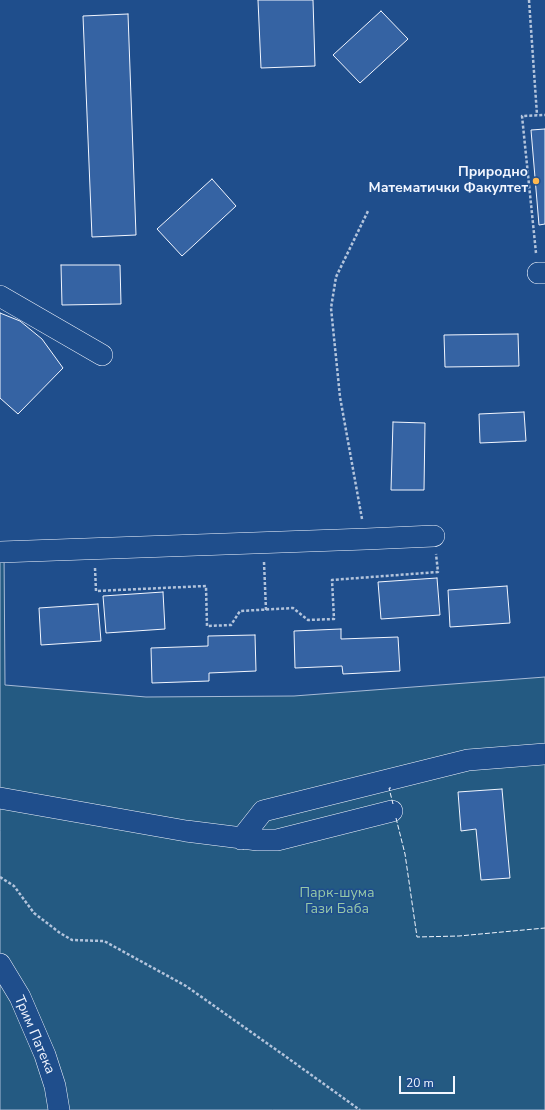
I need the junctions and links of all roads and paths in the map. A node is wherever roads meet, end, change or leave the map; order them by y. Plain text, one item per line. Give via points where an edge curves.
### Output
1 (529, 0) edge
2 (537, 115) junction
3 (545, 115) edge
4 (368, 211) dead end
5 (541, 273) edge
6 (0, 296) edge
7 (102, 355) dead end
8 (434, 536) dead end
9 (366, 539) junction
10 (264, 543) junction
11 (94, 549) junction
12 (0, 552) edge
13 (438, 572) dead end
14 (266, 610) junction
15 (545, 754) edge
16 (0, 798) edge
17 (392, 811) dead end
18 (241, 839) junction
19 (0, 877) edge
20 (0, 964) edge
21 (59, 1110) edge
22 (360, 1110) edge

1 - 2 path
2 - 3 path
2 - 5 path via 522,116
4 - 9 path via 336,277 331,308 340,397
6 - 7 street
8 - 9 street
9 - 10 street
10 - 11 street
10 - 14 path
11 - 12 street
11 - 14 path via 96,591 206,586 207,626 231,625 240,611
13 - 14 path via 332,580 334,619 308,620 293,608
15 - 18 street via 468,760 263,811
16 - 18 street
17 - 18 street via 277,840
19 - 22 path via 14,886 34,914 60,933 72,940 104,940 186,986
20 - 21 street, Трим Патека via 20,997 45,1055 55,1086

